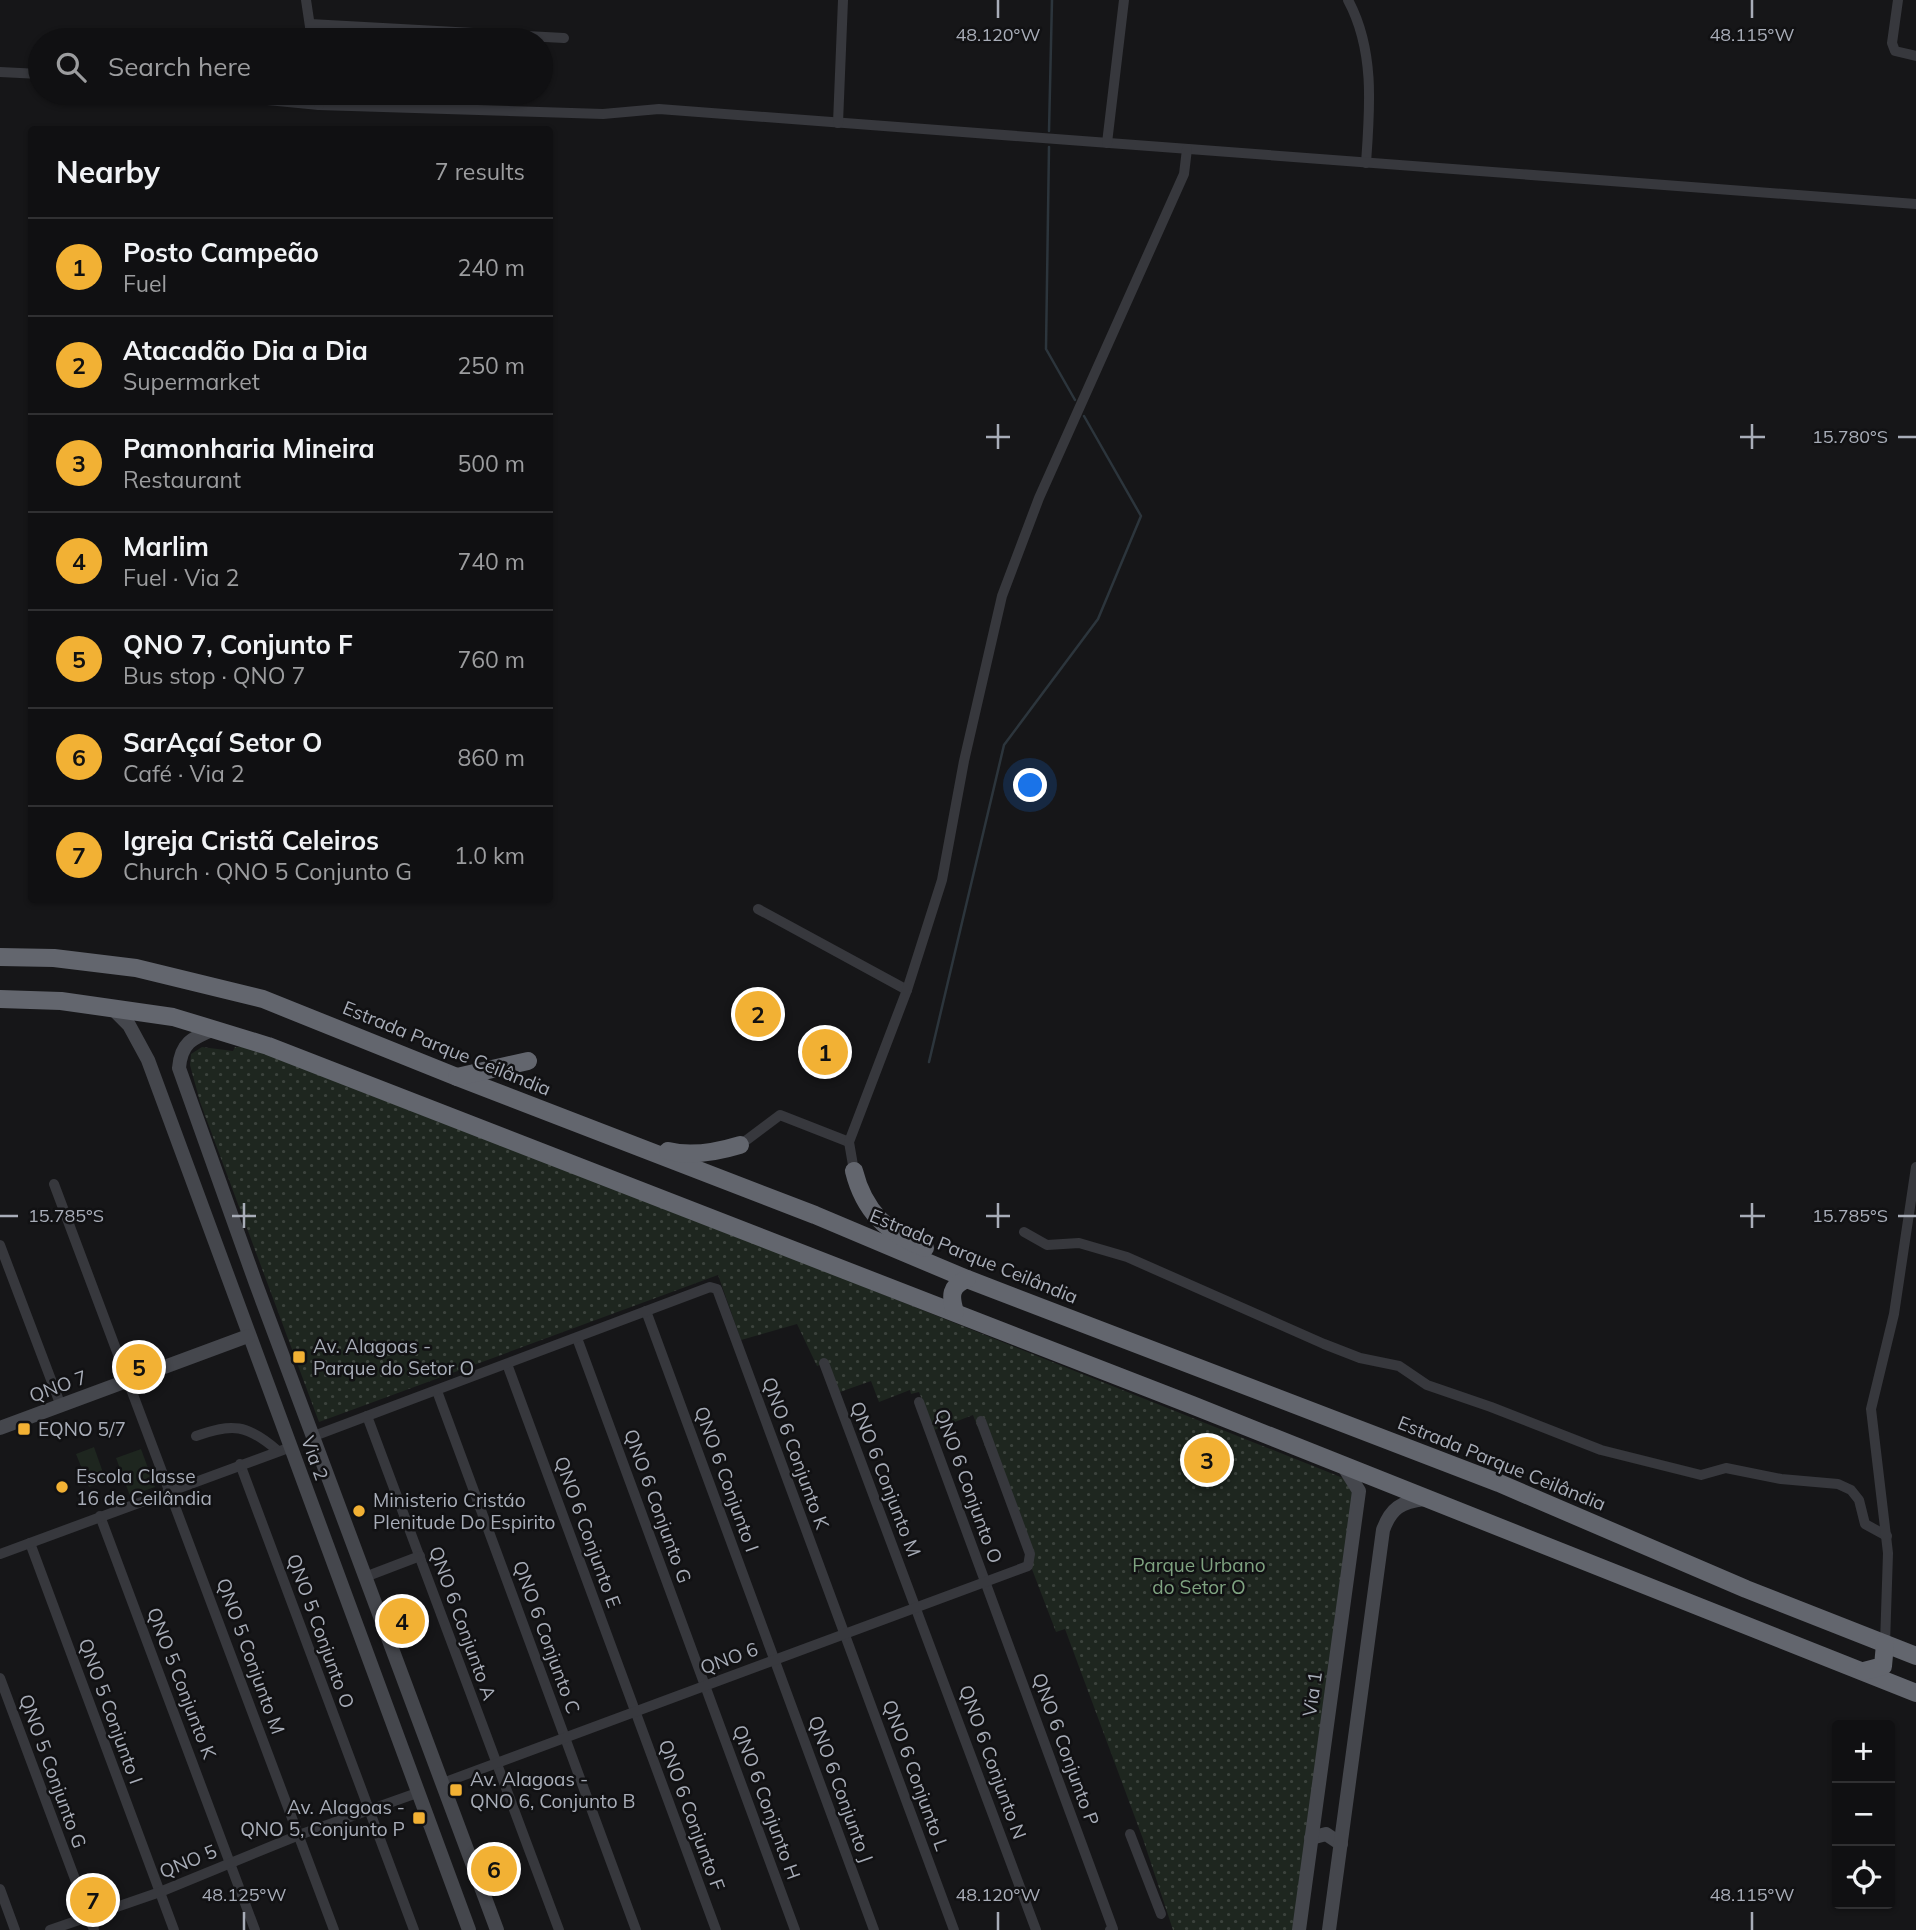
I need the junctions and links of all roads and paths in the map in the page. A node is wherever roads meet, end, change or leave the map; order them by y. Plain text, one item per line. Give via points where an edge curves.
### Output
1 (306, 0) edge
2 (844, 0) edge
3 (1124, 0) edge
4 (1348, 0) edge
5 (1898, 0) edge
6 (310, 24) junction
7 (310, 28) edge
8 (419, 28) edge
9 (553, 37) edge
10 (564, 38) dead end
11 (1916, 56) edge
12 (0, 72) edge
13 (28, 73) edge
14 (319, 105) edge
15 (838, 123) junction
16 (1107, 144) junction
17 (1187, 149) junction
18 (1366, 163) junction
19 (1916, 204) edge
20 (758, 909) dead end
21 (0, 957) edge
22 (907, 990) junction
23 (0, 999) edge
24 (111, 1007) junction
25 (214, 1029) junction
26 (528, 1061) dead end
27 (457, 1077) junction
28 (618, 1138) junction
29 (849, 1142) junction
30 (740, 1145) joint
31 (1916, 1167) edge
32 (854, 1171) joint
33 (54, 1184) dead end
34 (1024, 1232) dead end
35 (0, 1245) edge
36 (967, 1279) junction
37 (256, 1284) junction
38 (234, 1292) junction
39 (1030, 1303) junction
40 (646, 1311) junction
41 (955, 1312) junction
42 (248, 1336) junction
43 (577, 1338) junction
44 (824, 1363) dead end
45 (507, 1364) junction
46 (130, 1380) junction
47 (437, 1391) junction
48 (919, 1402) dead end
49 (61, 1406) junction
50 (367, 1416) junction
51 (981, 1421) dead end
52 (0, 1428) edge
53 (196, 1436) dead end
54 (314, 1436) junction
55 (284, 1449) junction
56 (240, 1464) junction
57 (1344, 1467) junction
58 (170, 1490) junction
59 (1424, 1499) junction
60 (100, 1516) junction
61 (1887, 1536) junction
62 (30, 1543) junction
63 (0, 1554) edge
64 (420, 1556) junction
65 (365, 1577) junction
66 (985, 1581) junction
67 (370, 1592) junction
68 (345, 1600) junction
69 (917, 1607) junction
70 (378, 1614) junction
71 (354, 1622) junction
72 (845, 1633) junction
73 (1885, 1644) junction
74 (1916, 1656) edge
75 (776, 1660) junction
76 (1864, 1671) junction
77 (0, 1678) edge
78 (705, 1686) junction
79 (1916, 1693) edge
80 (636, 1712) junction
81 (565, 1738) junction
82 (496, 1763) junction
83 (443, 1783) junction
84 (417, 1793) junction
85 (368, 1810) junction
86 (1130, 1834) dead end
87 (299, 1835) junction
88 (1311, 1838) junction
89 (1341, 1844) junction
90 (230, 1862) junction
91 (0, 1889) edge
92 (160, 1892) junction
93 (1161, 1914) dead end
94 (88, 1915) junction
95 (15, 1930) edge
96 (50, 1930) edge
97 (94, 1930) edge
98 (174, 1930) edge
99 (255, 1930) edge
100 (334, 1930) edge
101 (414, 1930) edge
102 (468, 1930) edge
103 (497, 1930) edge
104 (559, 1930) edge
105 (636, 1930) edge
106 (716, 1930) edge
107 (795, 1930) edge
108 (874, 1930) edge
109 (954, 1930) edge
110 (1036, 1930) edge
111 (1112, 1930) edge
112 (1299, 1930) edge
113 (1329, 1930) edge

1 - 6 street
2 - 15 street
3 - 16 street
4 - 18 street via 1358,18 1368,63
5 - 11 street via 1892,43 1895,51
6 - 7 street
6 - 8 street
9 - 10 street
12 - 13 street
14 - 15 street via 603,114 659,110
15 - 16 street
16 - 17 street
17 - 18 street
17 - 22 street via 1184,174 1039,498 1002,596 966,748 942,880
18 - 19 street
20 - 22 street
21 - 27 highway, Estrada Parque Ceilândia via 98,963 230,989
22 - 29 street
23 - 24 highway
24 - 25 highway
24 - 38 main road, Via 2 via 129,1025 148,1060
25 - 37 main road, Via 2 via 183,1046 179,1068
25 - 41 highway via 499,1134
26 - 27 highway
27 - 28 highway, Estrada Parque Ceilândia
28 - 30 highway via 681,1154
28 - 36 highway, Estrada Parque Ceilândia
29 - 30 street via 780,1115
29 - 32 street
31 - 61 street via 1896,1301 1871,1409
32 - 39 highway via 860,1195 887,1228 1013,1288
33 - 46 street
34 - 61 street via 1047,1245 1079,1243 1127,1257 1336,1349 1399,1366 1427,1385 1601,1450 1701,1475 1726,1468 1838,1484 1858,1500 1865,1524
35 - 49 street
36 - 39 highway, Estrada Parque Ceilândia
36 - 41 highway via 954,1285
37 - 38 main road via 243,1280
37 - 54 main road, Via 2
38 - 42 main road, Via 2
39 - 73 highway, Estrada Parque Ceilândia via 1499,1483
40 - 43 street
40 - 72 street, QNO 6 Conjunto K via 714,1288 718,1292
40 - 75 street, QNO 6 Conjunto I
41 - 57 highway
42 - 46 main road, QNO 7
42 - 55 main road, Via 2
43 - 45 street
43 - 78 street, QNO 6 Conjunto G
44 - 69 street, QNO 6 Conjunto M
45 - 47 street
45 - 80 street, QNO 6 Conjunto E
46 - 49 main road, QNO 7
46 - 58 street
47 - 50 street
47 - 81 street, QNO 6 Conjunto C
48 - 66 street, QNO 6 Conjunto O
49 - 52 main road, QNO 7
50 - 54 street
50 - 64 street, QNO 6 Conjunto A
51 - 66 street, QNO 6 via 1030,1554 1028,1566
53 - 55 street via 225,1425 241,1427
54 - 65 main road, Via 2
55 - 56 street
55 - 68 main road, Via 2
56 - 58 street
56 - 85 street, QNO 5 Conjunto O
57 - 59 highway
57 - 88 main road, Via 1 via 1359,1491
58 - 60 street
58 - 87 street, QNO 5 Conjunto M
59 - 76 highway
59 - 89 main road via 1397,1506 1383,1530
60 - 62 street
60 - 90 street, QNO 5 Conjunto K
61 - 73 street
62 - 63 street
62 - 92 street, QNO 5 Conjunto I
64 - 65 street
64 - 82 street, QNO 6 Conjunto A
65 - 67 main road, Via 2
66 - 69 street, QNO 6
66 - 111 street, QNO 6 Conjunto P
67 - 68 main road via 365,1600
67 - 70 main road, Via 2
68 - 71 main road, Via 2
69 - 72 street, QNO 6
69 - 110 street, QNO 6 Conjunto N
70 - 71 main road
70 - 83 main road, Via 2
71 - 84 main road, Via 2
72 - 75 street, QNO 6
72 - 109 street, QNO 6 Conjunto L
73 - 74 highway, Estrada Parque Ceilândia
73 - 76 highway via 1883,1666
75 - 78 street, QNO 6
75 - 108 street, QNO 6 Conjunto J
76 - 79 highway
77 - 94 street, QNO 5 Conjunto G
78 - 80 street, QNO 6
78 - 107 street, QNO 6 Conjunto H
80 - 81 street, QNO 6
80 - 106 street, QNO 6 Conjunto F
81 - 82 street, QNO 6
81 - 105 street, QNO 6 Conjunto C
82 - 83 street, QNO 6
82 - 104 street, QNO 6 Conjunto A
83 - 103 main road, Via 2
84 - 85 street, QNO 5
84 - 102 main road, Via 2
85 - 87 street, QNO 5
85 - 101 street, QNO 5 Conjunto O
86 - 93 street
87 - 90 street, QNO 5
87 - 100 street, QNO 5 Conjunto M
88 - 89 main road via 1326,1834
88 - 112 main road, Via 1
89 - 113 main road
90 - 92 street, QNO 5
90 - 99 street, QNO 5 Conjunto K
91 - 95 street
92 - 94 street, QNO 5
92 - 98 street, QNO 5 Conjunto I
94 - 96 street, QNO 5
94 - 97 street, QNO 5 Conjunto G

